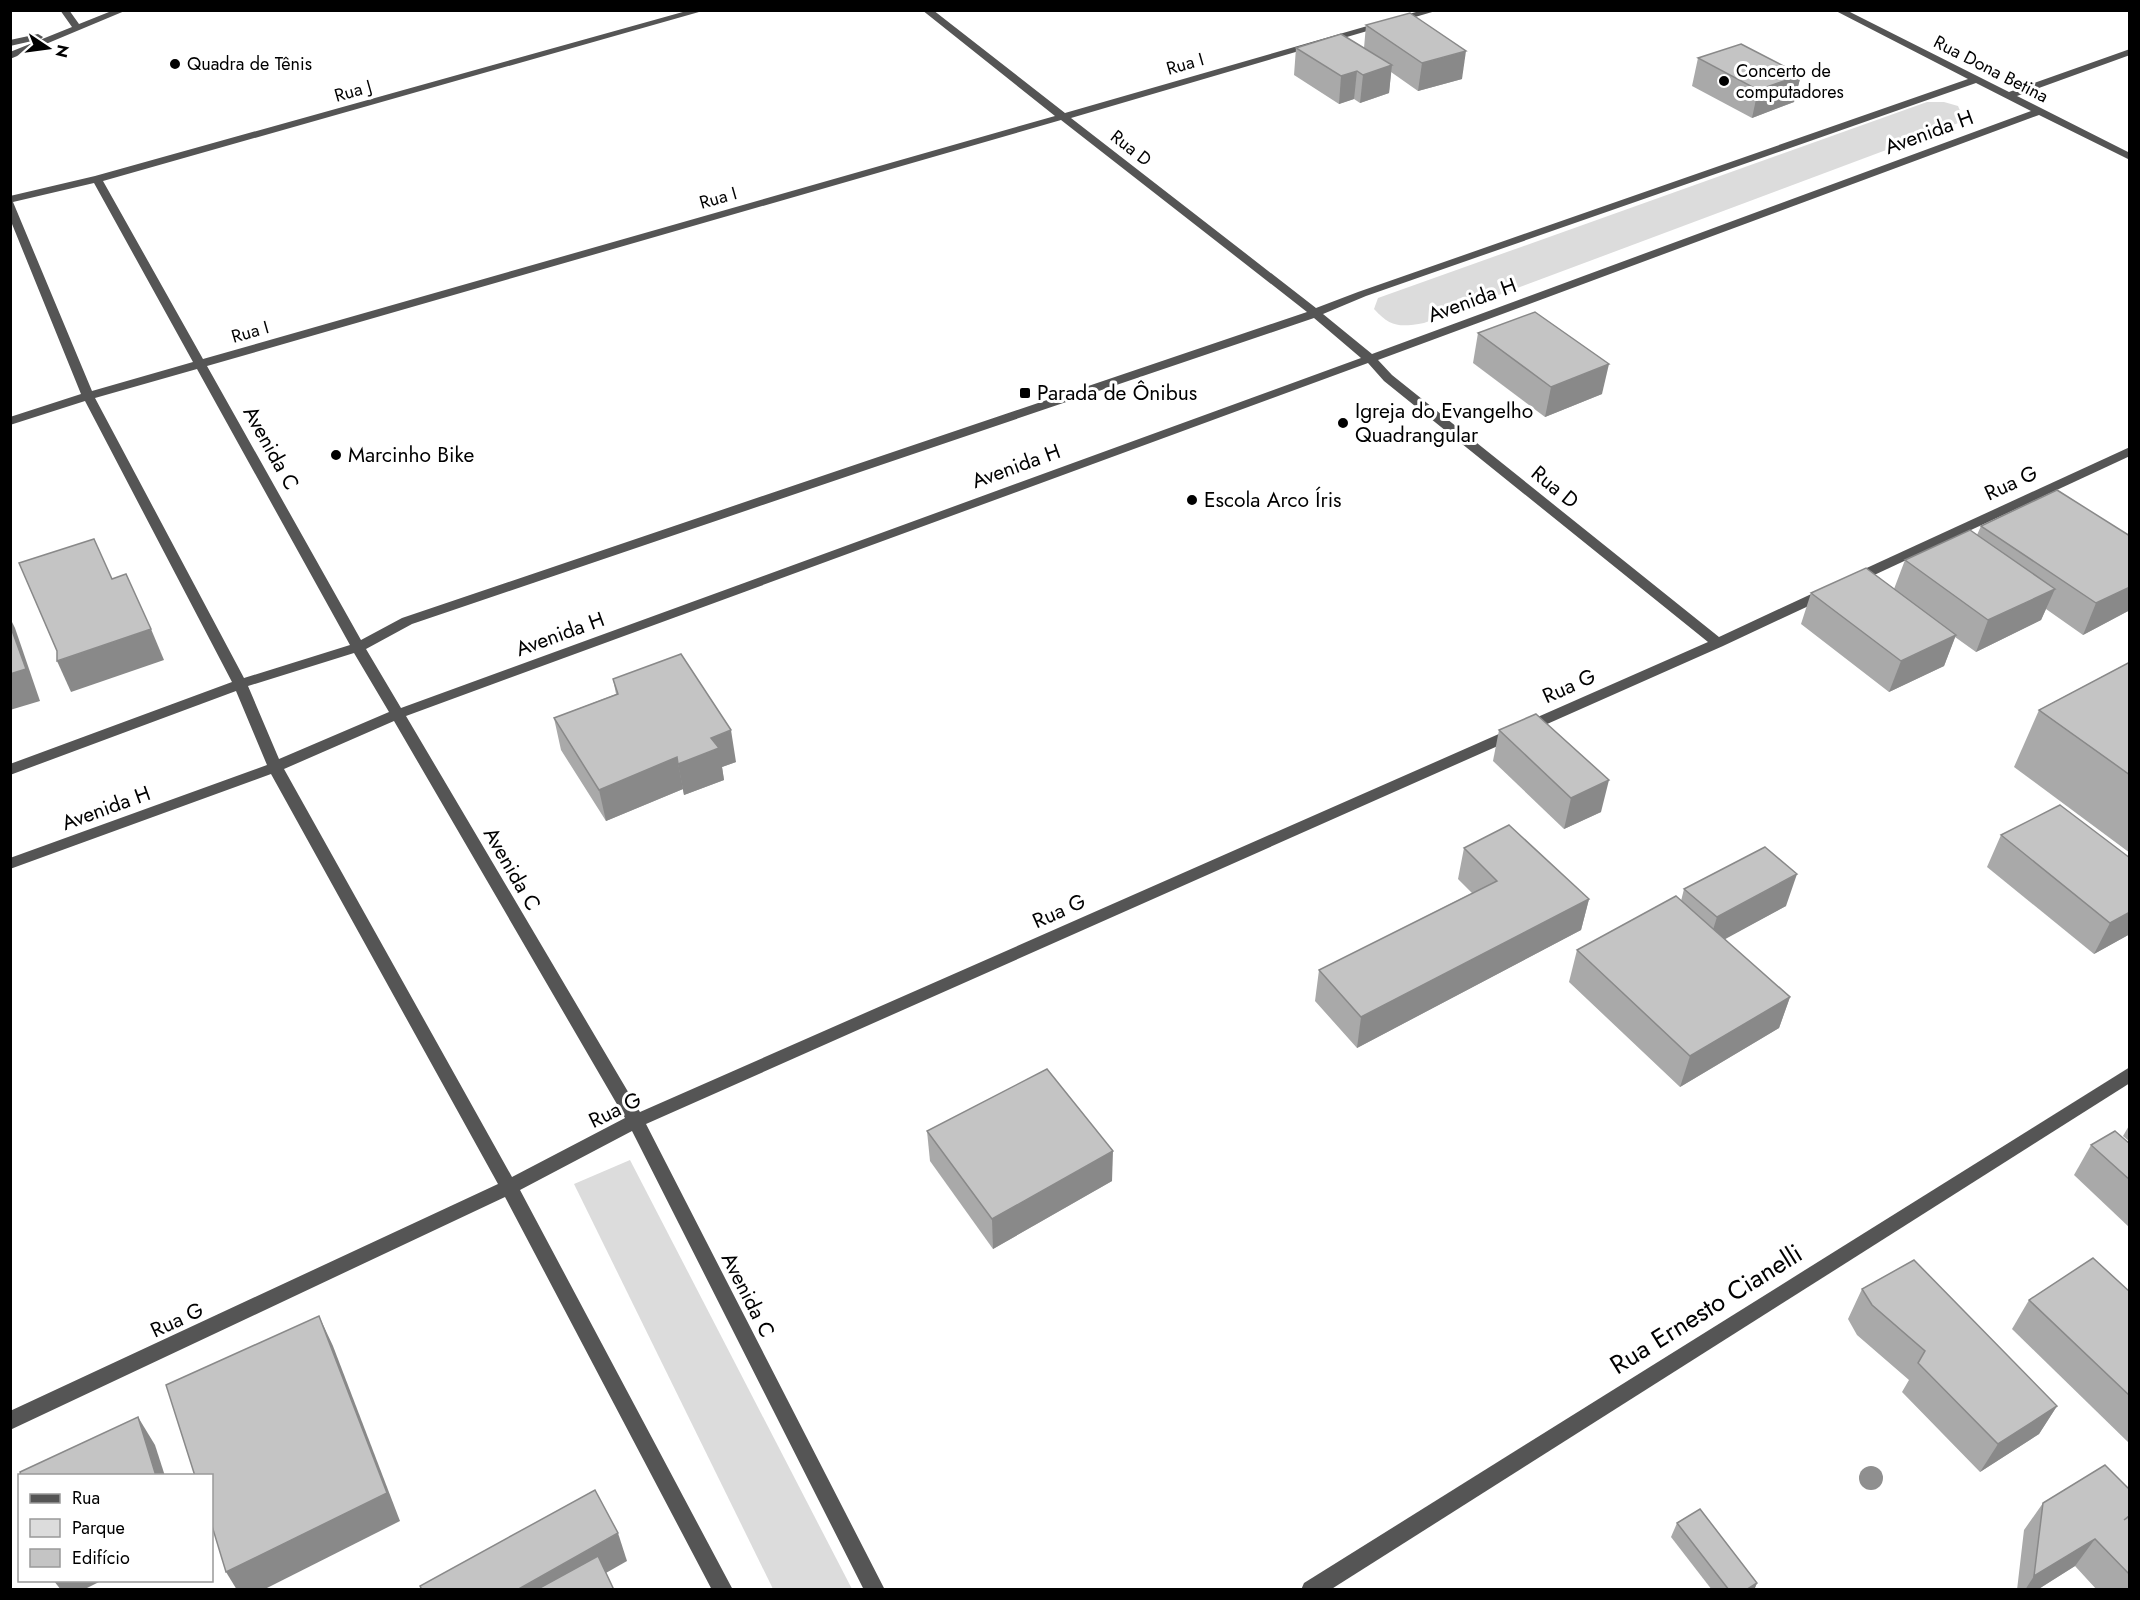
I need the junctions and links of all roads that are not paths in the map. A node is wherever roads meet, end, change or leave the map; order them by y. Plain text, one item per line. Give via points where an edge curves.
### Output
1 (64, 10) edge
2 (123, 10) edge
3 (702, 10) edge
4 (926, 10) edge
5 (1435, 10) edge
6 (1838, 10) edge
7 (78, 29) junction
8 (10, 43) edge
9 (2130, 52) edge
10 (10, 56) edge
11 (1976, 80) junction
12 (2007, 96) junction
13 (2037, 111) junction
14 (1063, 118) junction
15 (2130, 157) edge
16 (97, 179) junction
17 (10, 199) edge
18 (10, 204) edge
19 (1315, 313) junction
20 (1370, 358) junction
21 (201, 365) junction
22 (88, 396) junction
23 (10, 421) edge
24 (2130, 451) edge
25 (1718, 643) junction
26 (358, 647) junction
27 (240, 684) junction
28 (398, 714) junction
29 (274, 767) junction
30 (10, 770) edge
31 (10, 864) edge
32 (2130, 1074) edge
33 (636, 1121) junction
34 (509, 1187) junction
35 (10, 1421) edge
36 (723, 1590) edge
37 (875, 1590) edge
38 (1311, 1590) edge

1 - 7 street
2 - 7 street
3 - 16 street, Rua J
4 - 14 street, Rua D
5 - 14 street, Rua I
6 - 11 street, Rua Dona Betina
7 - 8 street
7 - 10 street
9 - 12 street
11 - 12 street, Rua Dona Betina
11 - 19 street, Avenida H
12 - 13 street, Rua Dona Betina
13 - 15 street, Rua Dona Betina
13 - 20 street, Avenida H
14 - 19 street, Rua D
14 - 21 street, Rua I
16 - 17 street, Rua J
16 - 21 street, Avenida C
18 - 22 street
19 - 20 street, Rua D
19 - 26 street, Avenida H via 407,621
20 - 25 street, Rua D via 1388,378
20 - 28 street, Avenida H
21 - 22 street, Rua I
21 - 26 street, Avenida C
22 - 23 street, Rua I
22 - 27 street
24 - 25 street, Rua G
25 - 33 street, Rua G
26 - 27 street, Avenida H
26 - 28 street, Avenida C
27 - 29 street
27 - 30 street, Avenida H
28 - 29 street, Avenida H
28 - 33 street, Avenida C
29 - 31 street, Avenida H
29 - 34 street
32 - 38 street, Rua Ernesto Cianelli
33 - 34 street, Rua G
33 - 37 street, Avenida C
34 - 35 street, Rua G
34 - 36 street

